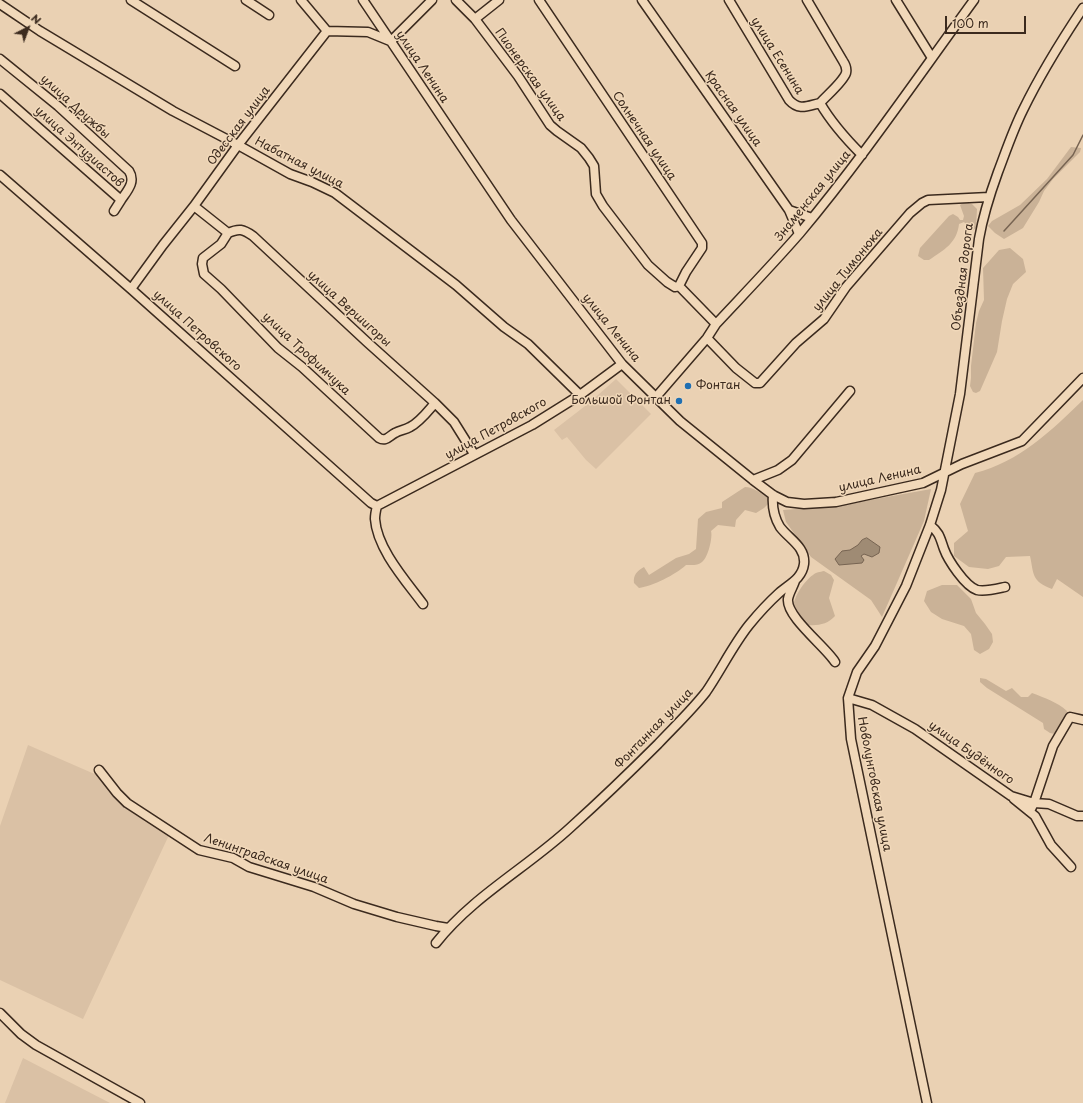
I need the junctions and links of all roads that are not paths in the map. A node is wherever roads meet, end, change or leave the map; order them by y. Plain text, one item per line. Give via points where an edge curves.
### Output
1 (131, 0) edge
2 (246, 0) edge
3 (301, 0) edge
4 (363, 0) edge
5 (432, 0) edge
6 (456, 0) edge
7 (499, 0) edge
8 (539, 0) edge
9 (642, 0) edge
10 (728, 0) edge
11 (807, 0) edge
12 (896, 0) edge
13 (974, 0) edge
14 (0, 4) edge
15 (1083, 8) edge
16 (269, 15) dead end
17 (475, 19) junction
18 (327, 31) junction
19 (391, 41) junction
20 (932, 58) junction
21 (0, 59) edge
22 (235, 66) dead end
23 (0, 94) edge
24 (820, 102) junction
25 (238, 145) junction
26 (862, 155) junction
27 (0, 174) edge
28 (132, 176) joint
29 (989, 197) junction
30 (121, 200) junction
31 (194, 206) junction
32 (114, 210) dead end
33 (789, 210) junction
34 (812, 218) junction
35 (228, 233) junction
36 (799, 234) junction
37 (679, 286) junction
38 (132, 289) junction
39 (716, 324) junction
40 (706, 338) junction
41 (622, 364) junction
42 (1083, 378) edge
43 (850, 391) dead end
44 (580, 395) junction
45 (656, 397) junction
46 (436, 403) junction
47 (474, 454) junction
48 (944, 474) junction
49 (753, 480) junction
50 (773, 494) junction
51 (376, 506) junction
52 (930, 525) junction
53 (795, 581) junction
54 (1005, 587) dead end
55 (782, 590) junction
56 (788, 599) junction
57 (423, 604) dead end
58 (836, 662) dead end
59 (848, 698) junction
60 (1083, 720) edge
61 (99, 770) dead end
62 (1011, 796) junction
63 (1034, 803) junction
64 (1030, 811) junction
65 (1083, 816) edge
66 (1071, 867) dead end
67 (448, 928) junction
68 (436, 943) dead end
69 (0, 1013) edge
70 (140, 1103) edge
71 (927, 1103) edge

1 - 22 street
2 - 16 street
3 - 18 street
4 - 19 street, улица Ленина
5 - 19 street
6 - 17 street, Пионерская улица
7 - 17 street
8 - 37 street, Солнечная улица via 702,243 702,248
9 - 33 street, Красная улица
10 - 24 street, улица Есенина via 789,100 798,107
11 - 24 street via 846,68 841,80
12 - 20 street
13 - 20 street, Знаменская улица
14 - 25 street, Набатная улица via 148,96
15 - 29 street, Объездная дорога via 1060,43 1022,112
17 - 37 street, Пионерская улица via 518,76 550,125 577,145 589,158 594,166 596,194 648,265 667,282 675,287
18 - 19 street via 368,32
18 - 25 street, Одесская улица
19 - 41 street, улица Ленина via 511,220
20 - 26 street, Знаменская улица
21 - 28 street, улица Дружбы via 58,106
23 - 30 street, улица Энтузиастов
24 - 26 street via 845,138
25 - 31 street, Одесская улица
25 - 44 street, Набатная улица via 290,174 334,193 456,285 504,327 528,344
26 - 34 street, Знаменская улица
27 - 38 street, улица Петровского
28 - 30 street, улица Энтузиастов via 130,187
29 - 40 street, улица Тимонюка via 928,200 922,203 910,213 846,287 824,319 796,343 760,383 755,384
29 - 48 street, Объездная дорога via 982,220 960,394
30 - 32 street
31 - 35 street
31 - 38 street, Одесская улица
33 - 34 street
33 - 36 street, Красная улица
34 - 36 street, Знаменская улица
35 - 46 street, улица Вершигоры via 240,229 253,236
35 - 46 street, улица Трофимчука via 221,244 204,258 204,274 278,348 378,438 386,440 409,428
36 - 39 street, Знаменская улица
37 - 39 street, Пионерская улица
38 - 51 street, улица Петровского
39 - 40 street, Знаменская улица
40 - 45 street, Знаменская улица
41 - 44 street, улица Петровского
41 - 45 street, улица Ленина
42 - 48 street via 1022,441 962,464
43 - 49 street via 792,460 778,470
44 - 47 street, улица Петровского via 532,425
45 - 49 street, улица Ленина via 680,421
46 - 47 street, улица Вершигоры via 454,422
47 - 51 street, улица Петровского
48 - 50 street, улица Ленина via 923,484 836,502 787,502
48 - 52 street, Новолунговская улица
49 - 50 street, улица Ленина
50 - 53 street via 775,517 799,547 804,558 802,572
51 - 57 street via 375,519 386,552
52 - 54 street via 940,536 944,550 968,584 978,590
52 - 59 street, Новолунговская улица via 906,586 875,646 857,672
53 - 55 street, Фонтанная улица
53 - 56 street
55 - 56 street
55 - 67 street, Фонтанная улица via 748,626 706,692 642,760 570,829
56 - 58 street via 798,621
59 - 62 street, улица Будённого via 872,705 915,729
59 - 71 street, Новолунговская улица via 851,739
60 - 63 street via 1070,717 1053,746
61 - 67 street, Ленинградская улица via 127,803 199,850 233,858 249,867 354,904
62 - 63 street, улица Будённого
62 - 64 street
63 - 64 street
63 - 65 street, улица Будённого via 1049,804
64 - 66 street via 1051,845
67 - 68 street, Фонтанная улица
69 - 70 street via 36,1045

